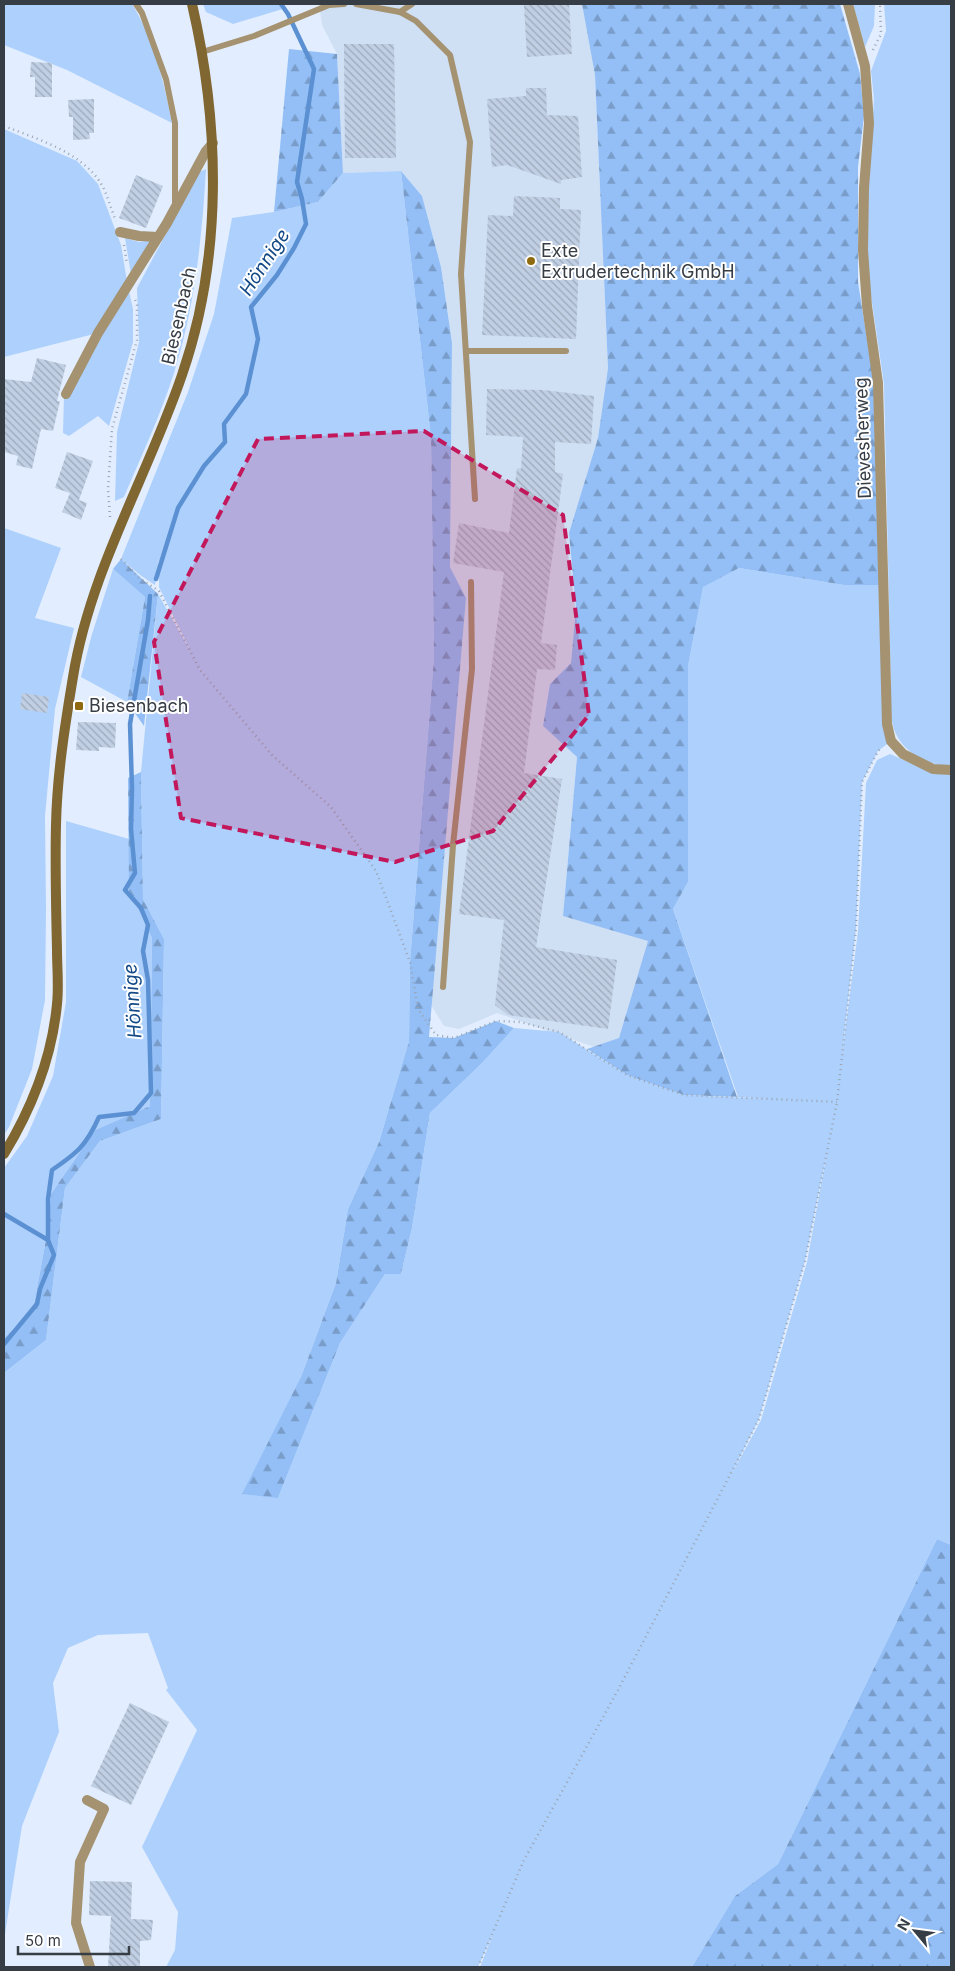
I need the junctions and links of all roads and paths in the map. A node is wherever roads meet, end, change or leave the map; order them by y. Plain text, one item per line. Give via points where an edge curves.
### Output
1 (136, 4) edge
2 (192, 4) edge
3 (344, 4) edge
4 (356, 4) edge
5 (412, 4) edge
6 (848, 4) edge
7 (880, 4) edge
8 (400, 12) junction
9 (202, 52) junction
10 (866, 66) junction
11 (4, 126) edge
12 (214, 143) junction
13 (175, 206) junction
14 (122, 236) junction
15 (158, 236) junction
16 (130, 280) junction
17 (466, 351) junction
18 (566, 351) dead end
19 (66, 394) dead end
20 (474, 499) dead end
21 (110, 523) dead end
22 (113, 545) junction
23 (471, 582) dead end
24 (158, 591) dead end
25 (890, 741) junction
26 (951, 770) edge
27 (443, 987) dead end
28 (4, 1154) edge
29 (87, 1800) dead end
30 (90, 1967) edge
31 (478, 1967) edge

1 - 13 lane via 166,79 174,123
2 - 9 main road, Biesenbach
3 - 9 lane via 329,5 254,36
4 - 8 lane
5 - 8 lane
6 - 10 street, Dievesherweg
7 - 10 path via 881,34
8 - 17 lane via 416,21 450,55 470,142 461,274
9 - 12 main road, Biesenbach
10 - 25 street, Dievesherweg via 869,123 862,250 878,383
11 - 14 path via 78,158 100,182
12 - 13 street via 206,151
12 - 22 main road, Biesenbach via 212,234 200,307 183,374
13 - 15 street
14 - 15 street
14 - 16 path
15 - 16 street
16 - 19 street
16 - 21 path via 137,305 136,340 112,429 108,489
17 - 18 lane
17 - 20 lane
22 - 24 path via 114,552
22 - 28 main road, Biesenbach via 82,630 64,735 56,823 57,1003 52,1035 32,1099
23 - 27 lane via 472,669 453,845
25 - 26 street via 903,754 933,768
25 - 31 path via 878,751 862,782 856,929 837,1102 805,1261 759,1419 618,1690 524,1860
29 - 30 street via 104,1809 80,1862 76,1923

